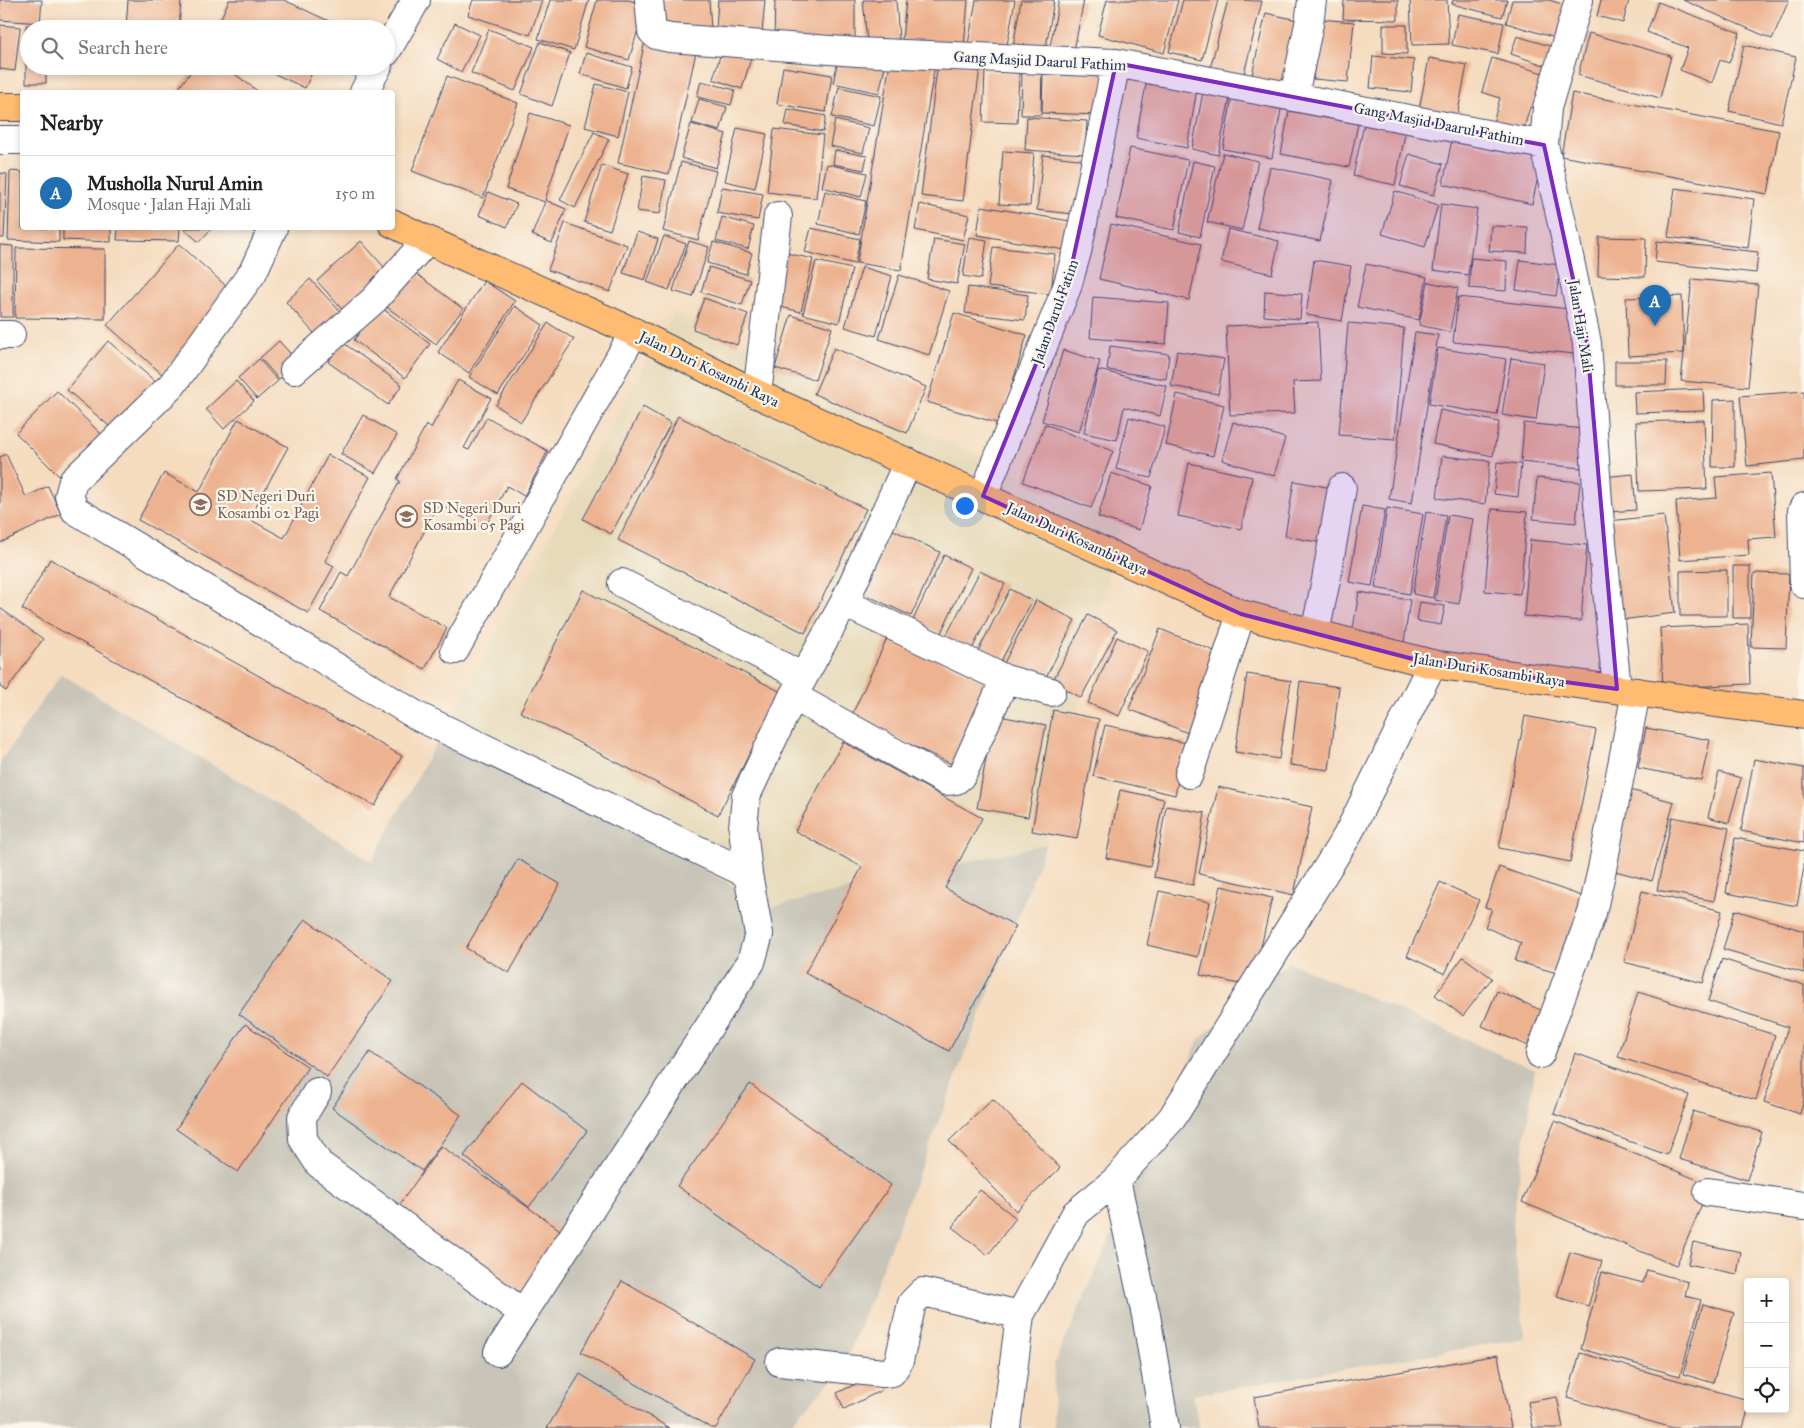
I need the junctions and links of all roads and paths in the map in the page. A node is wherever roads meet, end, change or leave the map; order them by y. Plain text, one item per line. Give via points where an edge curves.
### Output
1 (416, 0) edge
2 (649, 0) edge
3 (1312, 0) edge
4 (1579, 0) edge
5 (395, 36) edge
6 (1116, 63) junction
7 (373, 75) edge
8 (365, 90) edge
9 (1294, 96) junction
10 (0, 107) edge
11 (20, 107) edge
12 (0, 140) edge
13 (20, 140) edge
14 (1544, 144) junction
15 (778, 216) dead end
16 (395, 224) edge
17 (272, 230) edge
18 (427, 240) junction
19 (634, 332) junction
20 (294, 370) dead end
21 (757, 394) junction
22 (908, 462) junction
23 (1342, 488) dead end
24 (983, 496) junction
25 (1804, 507) edge
26 (622, 582) dead end
27 (1804, 584) edge
28 (844, 603) junction
29 (1241, 614) junction
30 (1315, 633) junction
31 (455, 650) dead end
32 (1432, 664) junction
33 (1005, 679) junction
34 (798, 687) junction
35 (1626, 691) junction
36 (1051, 692) dead end
37 (1804, 716) edge
38 (1189, 774) dead end
39 (748, 874) junction
40 (1540, 1054) dead end
41 (318, 1092) dead end
42 (1116, 1180) junction
43 (1708, 1192) dead end
44 (1804, 1206) edge
45 (523, 1313) junction
46 (1020, 1315) junction
47 (498, 1352) dead end
48 (780, 1362) dead end
49 (1006, 1428) edge
50 (1165, 1428) edge

1 - 5 street
2 - 6 street, Gang Masjid Daarul Fathim via 652,31 670,38 857,52
3 - 9 street
4 - 14 street, Jalan Haji Mali via 1548,108
6 - 9 street, Gang Masjid Daarul Fathim
6 - 24 street, Jalan Darul Fatim via 1067,287
7 - 8 street
9 - 14 street, Gang Masjid Daarul Fathim
10 - 11 main road
12 - 13 street
14 - 35 street, Jalan Haji Mali via 1587,343 1598,503
15 - 21 street
16 - 18 main road, Jalan Duri Kosambi Raya
17 - 39 street via 253,272 172,385 73,481 69,496 75,510 419,717
18 - 19 main road, Jalan Duri Kosambi Raya
18 - 20 street via 374,300
19 - 21 main road, Jalan Duri Kosambi Raya
19 - 31 street
21 - 22 main road, Jalan Duri Kosambi Raya
22 - 24 main road, Jalan Duri Kosambi Raya
22 - 28 street
23 - 30 street
24 - 29 main road, Jalan Duri Kosambi Raya
25 - 27 street
26 - 34 street
28 - 33 street
28 - 34 street
29 - 30 main road, Jalan Duri Kosambi Raya
29 - 38 street
30 - 32 main road, Jalan Duri Kosambi Raya
32 - 35 main road, Jalan Duri Kosambi Raya
32 - 42 street via 1347,836 1172,1118
33 - 34 street via 962,775 956,780 946,780
33 - 36 street
34 - 39 street via 746,796 743,828
35 - 37 main road, Jalan Duri Kosambi Raya
35 - 40 street, Jalan Haji Mali via 1602,869 1592,913
39 - 45 street via 759,934 751,962
41 - 45 street via 302,1117 303,1138 319,1164
42 - 46 street via 1076,1213
42 - 50 street via 1146,1315
43 - 44 street
45 - 47 street
46 - 48 street via 923,1292 912,1303 899,1361 892,1372
46 - 49 street

